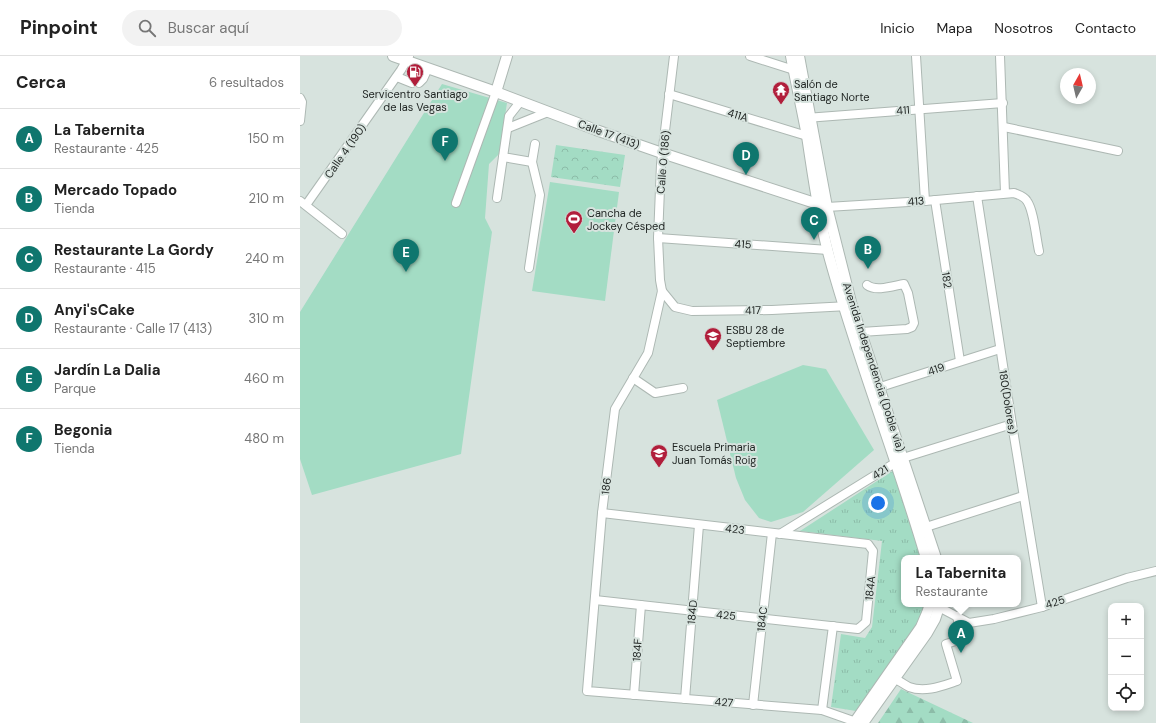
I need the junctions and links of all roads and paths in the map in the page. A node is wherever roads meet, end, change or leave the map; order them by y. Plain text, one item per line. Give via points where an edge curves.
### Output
1 (393, 56) edge
2 (507, 56) edge
3 (674, 56) edge
4 (750, 56) edge
5 (791, 56) edge
6 (799, 56) edge
7 (916, 56) edge
8 (1000, 56) edge
9 (408, 59) edge
10 (428, 68) junction
11 (798, 70) junction
12 (396, 77) junction
13 (496, 92) junction
14 (670, 94) junction
15 (300, 98) edge
16 (520, 102) junction
17 (1003, 103) junction
18 (920, 109) junction
19 (548, 112) junction
20 (807, 118) junction
21 (300, 121) edge
22 (1004, 127) junction
23 (508, 128) junction
24 (807, 136) junction
25 (535, 144) dead end
26 (1118, 151) dead end
27 (662, 154) junction
28 (503, 157) junction
29 (532, 162) junction
30 (1005, 193) junction
31 (977, 196) junction
32 (497, 198) dead end
33 (935, 200) junction
34 (925, 201) junction
35 (303, 203) edge
36 (456, 204) dead end
37 (822, 205) junction
38 (342, 234) dead end
39 (658, 238) junction
40 (828, 250) junction
41 (1038, 251) dead end
42 (529, 268) dead end
43 (867, 285) dead end
44 (662, 291) junction
45 (848, 306) junction
46 (861, 332) junction
47 (1000, 349) junction
48 (960, 361) junction
49 (634, 378) junction
50 (683, 388) dead end
51 (876, 389) junction
52 (1012, 424) junction
53 (900, 460) junction
54 (1023, 496) junction
55 (602, 513) junction
56 (699, 525) junction
57 (926, 527) junction
58 (772, 533) junction
59 (780, 534) junction
60 (868, 544) joint
61 (925, 555) edge
62 (935, 555) edge
63 (1156, 571) edge
64 (595, 600) junction
65 (641, 605) junction
66 (933, 607) edge
67 (934, 607) edge
68 (939, 607) edge
69 (1042, 607) junction
70 (692, 611) junction
71 (958, 616) junction
72 (762, 619) junction
73 (833, 626) junction
74 (858, 629) joint
75 (895, 679) junction
76 (587, 691) joint
77 (634, 695) junction
78 (685, 699) junction
79 (753, 705) junction
80 (822, 710) junction
81 (858, 723) edge

1 - 9 main road, Calle 17 (413)
2 - 13 main road
3 - 14 street, Calle 0 (186)
4 - 11 street
5 - 11 main road, Avenida Independencia (Doble vía)
6 - 11 main road, Avenida Independencia (Doble vía)
7 - 18 street
8 - 17 street
9 - 10 main road, Calle 17 (413)
9 - 12 street, Calle 4 (190)
10 - 12 street via 423,79 415,83
10 - 13 main road, Calle 17 (413)
11 - 20 main road, Avenida Independencia (Doble vía)
12 - 35 street, Calle 4 (190)
13 - 16 main road, Calle 17 (413)
13 - 36 street
14 - 24 street, 411A
14 - 27 street, Calle 0 (186)
15 - 21 street
16 - 19 main road, Calle 17 (413)
16 - 23 street via 509,116
17 - 18 street, 411
17 - 22 street
18 - 20 street, 411
18 - 34 street
19 - 23 street
19 - 27 main road, Calle 17 (413)
20 - 24 main road, Avenida Independencia (Doble vía)
20 - 37 main road, Avenida Independencia (Doble vía)
22 - 26 street
22 - 30 street
23 - 28 street
24 - 37 main road, Avenida Independencia (Doble vía)
25 - 29 street
27 - 37 main road, Calle 17 (413)
27 - 39 street, Calle 0 (186)
28 - 29 street
28 - 32 street
29 - 42 street via 540,195
30 - 31 street, 413
30 - 41 street, 413 via 1014,192 1027,201 1031,209
31 - 33 street, 413
31 - 47 street, 180(Dolores)
33 - 34 street, 413
33 - 48 street, 182
34 - 37 street, 413
35 - 38 street
37 - 40 main road, Avenida Independencia (Doble vía)
37 - 45 main road, Avenida Independencia (Doble vía)
39 - 40 street, 415
39 - 44 street, Calle 0 (186)
40 - 45 main road, Avenida Independencia (Doble vía)
43 - 46 street via 875,289 904,284 914,323 907,329
44 - 45 street, 417 via 675,307 692,311
44 - 49 street, 186 via 648,353
45 - 46 main road, Avenida Independencia (Doble vía)
45 - 51 main road, Avenida Independencia (Doble vía)
46 - 51 main road, Avenida Independencia (Doble vía)
47 - 48 street, 419
47 - 52 street, 180(Dolores)
48 - 51 street, 419
49 - 50 street via 655,393
49 - 55 street, 186 via 615,409
51 - 53 main road, Avenida Independencia (Doble vía)
52 - 53 street, 421
52 - 54 street, 180(Dolores)
53 - 57 main road, Avenida Independencia (Doble vía)
53 - 59 street, 421
53 - 61 main road, Avenida Independencia (Doble vía)
54 - 57 street
54 - 69 street, 180(Dolores)
55 - 56 street, 423
55 - 64 street, 186
56 - 58 street, 423
56 - 70 street, 184D
57 - 62 main road, Avenida Independencia (Doble vía)
58 - 59 street, 423
58 - 72 street, 184C
59 - 60 street, 423
60 - 74 street, 184A via 873,551 866,622
63 - 69 street, 425 via 1127,578
64 - 65 street, 425
64 - 76 street, 186
65 - 70 street, 425
65 - 77 street, 184F
66 - 81 main road
67 - 75 main road via 928,633
68 - 71 street, 425
69 - 71 street, 425 via 969,623
70 - 72 street, 425
70 - 78 street, 184D
71 - 75 street via 962,639 946,644 957,681 926,689 910,687
72 - 73 street, 425
72 - 79 street, 184C
73 - 74 street, 425
73 - 80 street
75 - 81 main road
76 - 77 street, 427
77 - 78 street, 427
78 - 79 street, 427
79 - 80 street, 427
80 - 81 street, 427

